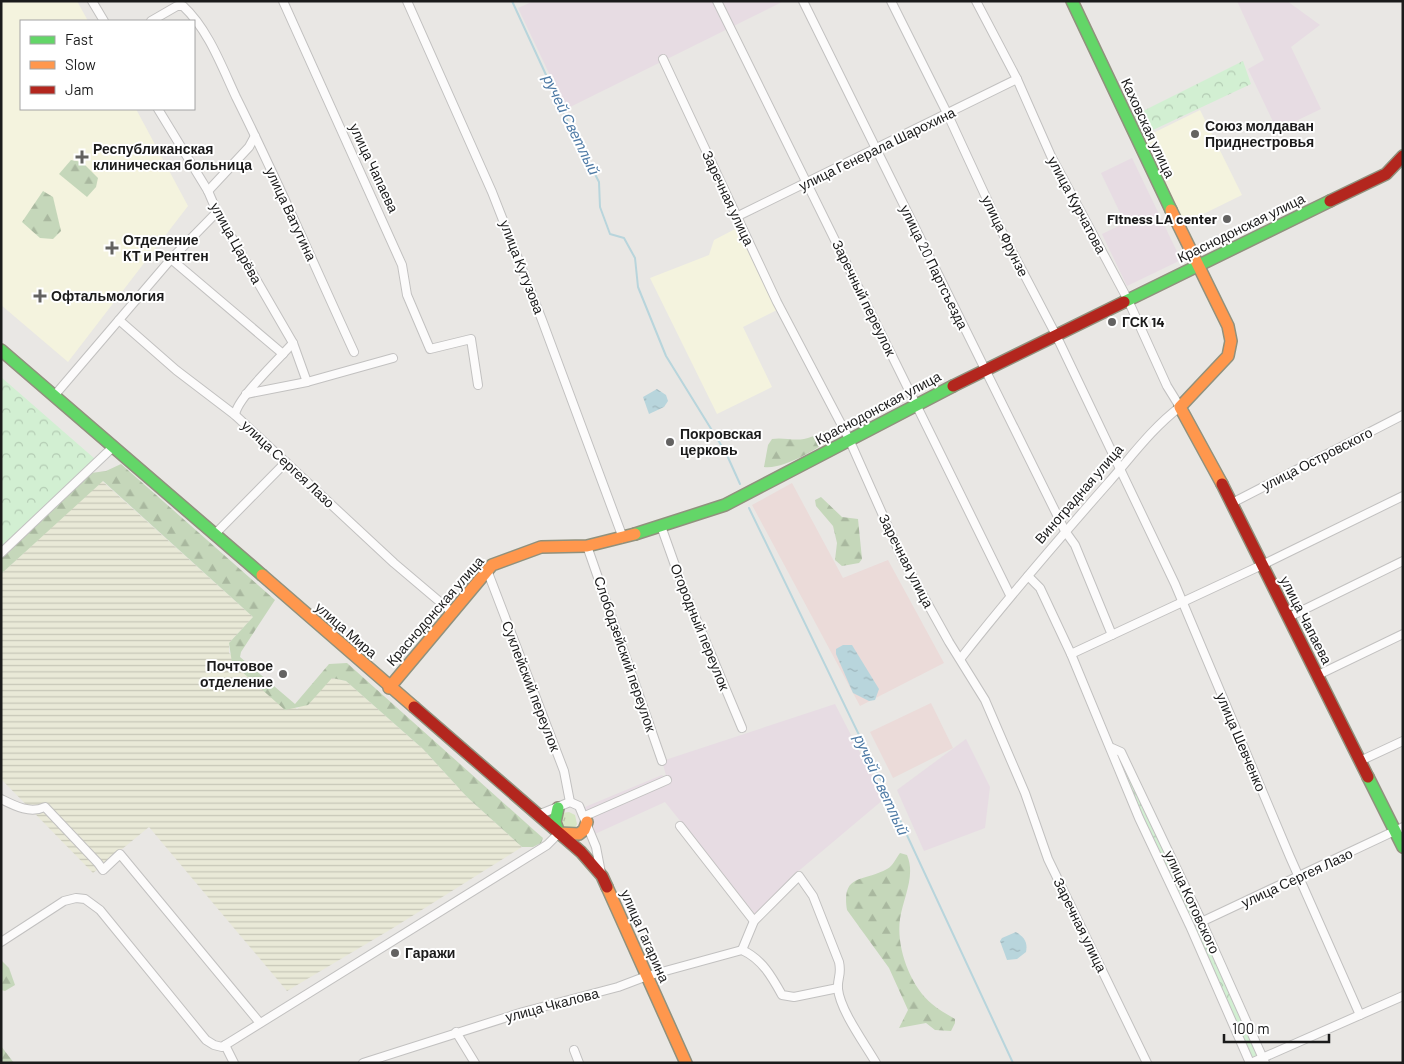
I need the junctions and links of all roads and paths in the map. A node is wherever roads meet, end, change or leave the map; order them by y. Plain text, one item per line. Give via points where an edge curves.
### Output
1 (92, 1) edge
2 (283, 1) edge
3 (407, 1) edge
4 (717, 1) edge
5 (803, 1) edge
6 (891, 1) edge
7 (976, 1) edge
8 (1072, 1) edge
9 (103, 20) edge
10 (153, 20) edge
11 (194, 20) edge
12 (195, 22) edge
13 (664, 59) dead end
14 (1016, 79) junction
15 (159, 110) edge
16 (948, 114) junction
17 (255, 136) junction
18 (877, 149) junction
19 (1403, 156) edge
20 (808, 182) junction
21 (208, 191) junction
22 (217, 212) junction
23 (736, 217) junction
24 (171, 259) junction
25 (1198, 267) junction
26 (1128, 300) junction
27 (119, 320) junction
28 (1056, 336) junction
29 (293, 343) junction
30 (1, 350) edge
31 (354, 352) dead end
32 (283, 354) junction
33 (1228, 356) joint
34 (393, 358) dead end
35 (984, 370) junction
36 (307, 382) junction
37 (478, 385) dead end
38 (246, 394) junction
39 (54, 396) junction
40 (914, 404) junction
41 (1180, 407) junction
42 (235, 415) junction
43 (1403, 415) edge
44 (849, 440) junction
45 (113, 447) junction
46 (286, 462) junction
47 (1121, 469) junction
48 (1403, 496) edge
49 (1232, 503) junction
50 (661, 526) junction
51 (1065, 531) junction
52 (214, 535) junction
53 (623, 538) junction
54 (587, 546) junction
55 (1, 553) edge
56 (1403, 561) edge
57 (1040, 562) junction
58 (1262, 565) junction
59 (487, 570) junction
60 (1028, 576) junction
61 (1040, 588) junction
62 (1010, 595) junction
63 (1182, 603) junction
64 (453, 613) junction
65 (1289, 617) junction
66 (1403, 634) edge
67 (1112, 635) junction
68 (1071, 654) junction
69 (961, 658) junction
70 (1318, 675) junction
71 (389, 688) junction
72 (742, 728) dead end
73 (1403, 741) edge
74 (1112, 748) junction
75 (662, 761) dead end
76 (1360, 761) junction
77 (667, 780) dead end
78 (1, 799) edge
79 (570, 802) junction
80 (558, 808) junction
81 (538, 815) junction
82 (586, 819) junction
83 (680, 826) dead end
84 (1399, 829) edge
85 (559, 834) junction
86 (1403, 848) edge
87 (602, 876) junction
88 (1298, 877) junction
89 (754, 921) junction
90 (1202, 922) junction
91 (1190, 926) junction
92 (1, 942) edge
93 (742, 950) junction
94 (647, 976) junction
95 (838, 988) junction
96 (1403, 996) edge
97 (1360, 1015) junction
98 (260, 1023) junction
99 (456, 1032) junction
100 (224, 1045) junction
101 (574, 1050) dead end
102 (1263, 1060) edge
103 (367, 1062) edge
104 (234, 1063) edge
105 (475, 1063) edge
106 (579, 1063) edge
107 (686, 1063) edge
108 (876, 1063) edge
109 (1147, 1063) edge
110 (1250, 1063) edge

1 - 9 street
2 - 37 street, улица Чапаева via 402,265 407,295 430,349 471,339
3 - 53 street, улица Кутузова via 489,185
4 - 20 street, Заречный переулок
5 - 18 street, улица 20 Партсъезда
6 - 16 street, улица Фрунзе
7 - 14 street, улица Курчатова
8 - 25 street, Каховская улица
10 - 11 street, улица Ватутина via 184,6
12 - 17 street, улица Ватутина via 214,52
13 - 23 street, Заречная улица
14 - 16 street, улица Генерала Шарохина
14 - 26 street, улица Курчатова via 1051,156
15 - 21 street, улица Царёва
16 - 18 street, улица Генерала Шарохина
16 - 28 street, улица Фрунзе via 1003,234
17 - 21 street via 249,147
17 - 31 street, улица Ватутина
18 - 20 street, улица Генерала Шарохина
18 - 35 street, улица 20 Партсъезда
19 - 25 street, Краснодонская улица via 1386,174
20 - 23 street, улица Генерала Шарохина
20 - 40 street, Заречный переулок
21 - 22 street, улица Царёва
22 - 24 street
22 - 29 street, улица Царёва
23 - 44 street, Заречная улица
24 - 27 street
24 - 32 street
25 - 26 street, Краснодонская улица
25 - 33 street, Каховская улица via 1228,326 1232,348
26 - 28 street, Краснодонская улица
26 - 41 street, улица Курчатова via 1167,386
27 - 39 street
27 - 42 street, улица Сергея Лазо via 176,370
28 - 35 street, Краснодонская улица
28 - 47 street, улица Фрунзе
29 - 32 street
29 - 36 street, улица Царёва
30 - 39 street, улица Мира
32 - 38 street
33 - 41 street, Виноградная улица
34 - 36 street
35 - 40 street, Краснодонская улица
35 - 51 street, улица 20 Партсъезда
36 - 38 street
38 - 42 street
39 - 45 street, улица Мира
40 - 44 street, Краснодонская улица
40 - 62 street, Заречный переулок
41 - 47 street, Виноградная улица
41 - 49 street, улица Чапаева
42 - 46 street, улица Сергея Лазо
43 - 49 street, улица Островского
44 - 50 street, Краснодонская улица via 725,505
44 - 69 street, Заречная улица via 901,556
45 - 52 street, улица Мира
45 - 55 street
46 - 52 street
46 - 64 street, улица Сергея Лазо
47 - 51 street, Виноградная улица
47 - 63 street, улица Шевченко
48 - 58 street
49 - 58 street, улица Чапаева
50 - 53 street, Краснодонская улица
50 - 72 street, Огородный переулок
51 - 57 street, Виноградная улица
51 - 67 street, улица 20 Партсъезда via 1076,545
52 - 71 street, улица Мира
53 - 54 street, Краснодонская улица
54 - 59 street, Краснодонская улица via 541,547 498,562
54 - 75 street, Слободзейский переулок
56 - 65 street
57 - 60 street, Виноградная улица
57 - 61 street via 1037,571
58 - 63 street
58 - 65 street, улица Чапаева
59 - 64 street, Краснодонская улица
59 - 79 street, Суклейский переулок via 564,771
60 - 61 street, улица Котовского
60 - 62 street, Виноградная улица
61 - 68 street, улица Котовского
62 - 69 street, Виноградная улица
63 - 67 street
63 - 88 street, улица Шевченко
64 - 71 street, Краснодонская улица
65 - 70 street, улица Чапаева
66 - 70 street
67 - 68 street
68 - 74 street, улица Котовского
69 - 109 street, Заречная улица via 985,700 1025,794 1048,860
70 - 76 street, улица Чапаева
71 - 81 street, улица Мира
73 - 76 street
74 - 90 street, улица Котовского via 1121,752
74 - 91 street, улица Котовского
76 - 84 street, улица Чапаева
77 - 82 street
78 - 98 street via 20,808 37,811 45,807 103,870 120,854
79 - 80 street
79 - 82 street via 579,806
80 - 81 street
80 - 85 street via 555,822
81 - 85 street, улица Мира
82 - 85 street via 584,830 579,834
82 - 87 street
83 - 89 street
84 - 86 street, улица Чапаева
84 - 88 street, улица Сергея Лазо
85 - 87 street, улица Гагарина
85 - 98 street via 547,845
87 - 94 street, улица Гагарина
88 - 90 street, улица Сергея Лазо
88 - 97 street, улица Шевченко
89 - 93 street
89 - 95 street via 799,876 813,896 839,962 842,972
90 - 91 street, улица Сергея Лазо
90 - 102 street, улица Котовского
91 - 110 street, улица Котовского
92 - 100 street via 64,901 93,903 206,1040 218,1046
93 - 94 street, улица Чкалова
93 - 95 street via 752,954 770,974 782,995 794,997
94 - 99 street, улица Чкалова
94 - 107 street, улица Гагарина
95 - 108 street via 842,1004
96 - 97 street
97 - 102 street
98 - 100 street
99 - 103 street, улица Чкалова
99 - 105 street
100 - 104 street
101 - 106 street
102 - 110 street

